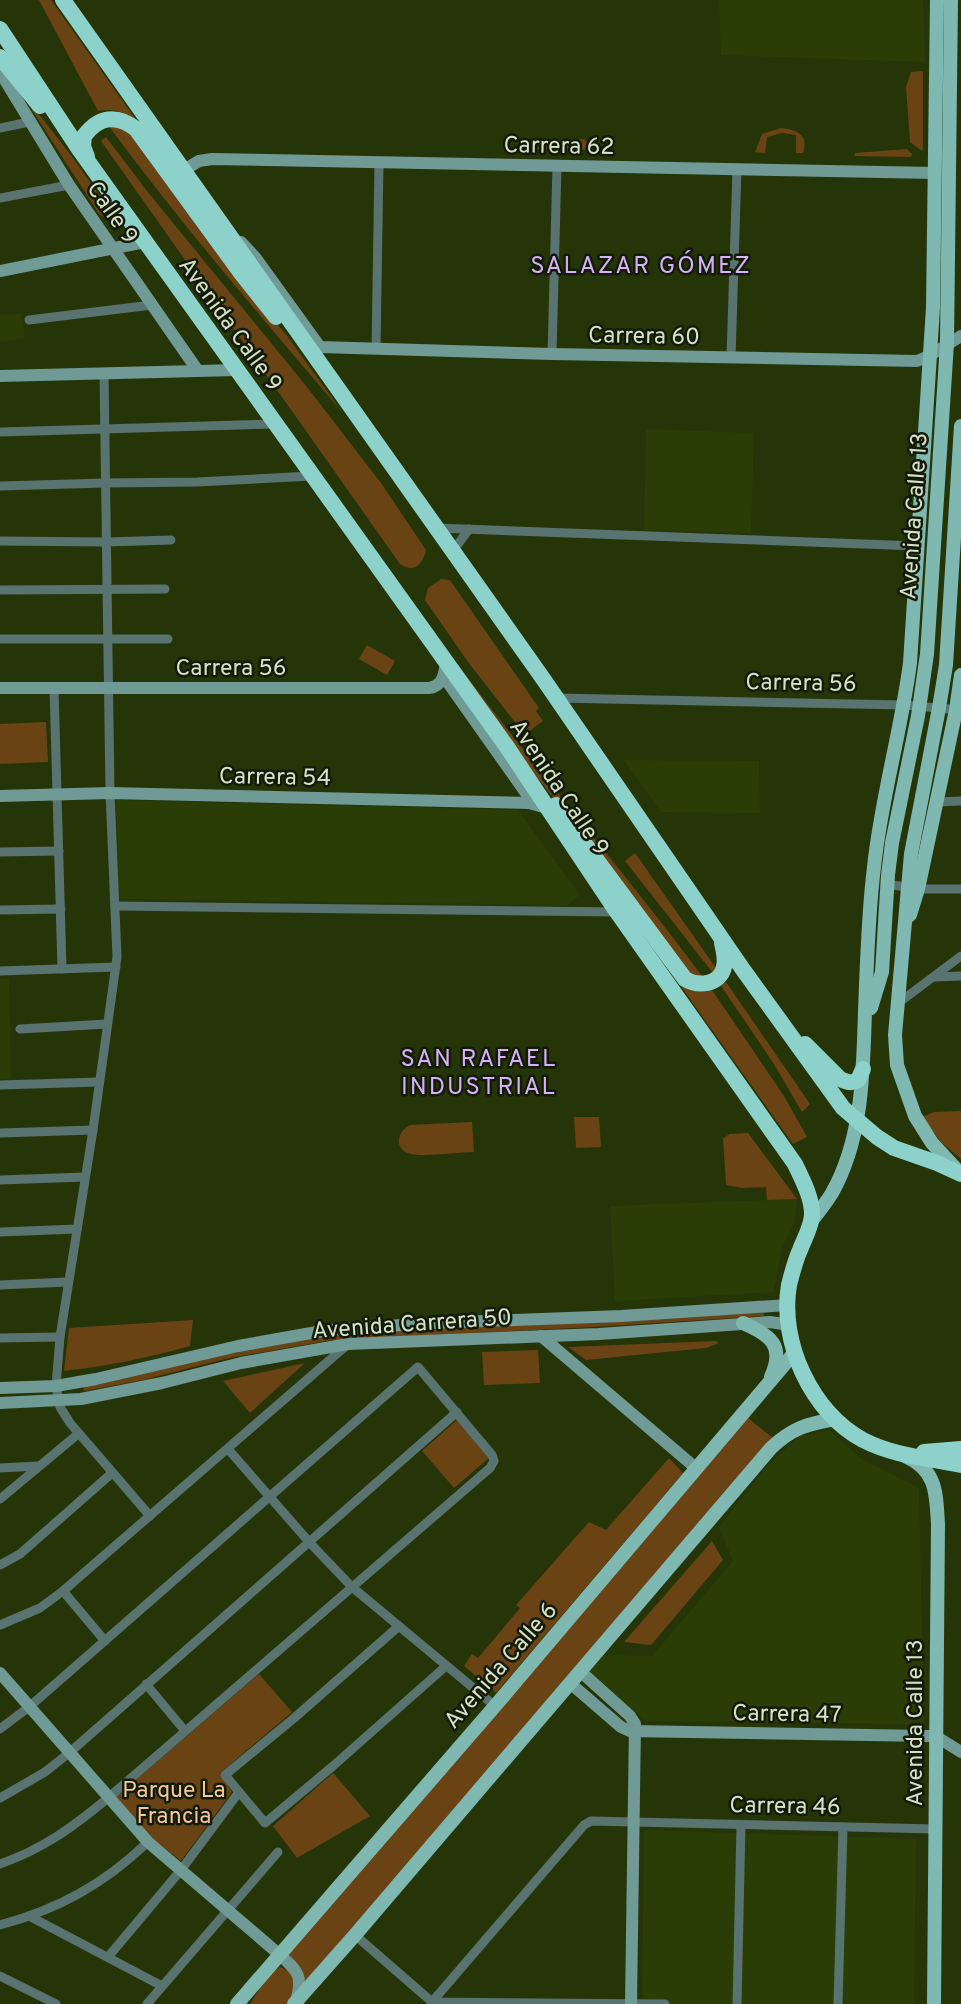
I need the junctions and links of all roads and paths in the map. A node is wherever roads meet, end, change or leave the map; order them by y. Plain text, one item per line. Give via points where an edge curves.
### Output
1 (63, 0) edge
2 (937, 0) edge
3 (951, 0) edge
4 (0, 29) edge
5 (0, 57) edge
6 (0, 72) edge
7 (29, 122) junction
8 (0, 128) edge
9 (79, 149) junction
10 (379, 163) junction
11 (557, 166) junction
12 (737, 169) junction
13 (184, 170) junction
14 (96, 174) junction
15 (935, 177) junction
16 (69, 185) junction
17 (0, 198) edge
18 (949, 209) junction
19 (221, 222) junction
20 (145, 242) junction
21 (113, 249) junction
22 (0, 271) edge
23 (152, 305) junction
24 (29, 320) dead end
25 (961, 336) edge
26 (947, 343) junction
27 (320, 347) junction
28 (376, 349) junction
29 (552, 354) junction
30 (929, 356) junction
31 (732, 357) junction
32 (237, 370) junction
33 (198, 371) junction
34 (104, 373) junction
35 (0, 376) edge
36 (341, 391) junction
37 (275, 424) junction
38 (961, 426) edge
39 (105, 429) junction
40 (0, 432) edge
41 (312, 476) junction
42 (106, 483) junction
43 (0, 486) edge
44 (935, 525) junction
45 (437, 528) junction
46 (469, 529) junction
47 (957, 538) edge
48 (171, 540) dead end
49 (0, 541) edge
50 (106, 542) junction
51 (918, 546) junction
52 (453, 551) junction
53 (164, 589) dead end
54 (0, 590) edge
55 (107, 590) junction
56 (0, 639) edge
57 (108, 639) junction
58 (168, 639) dead end
59 (445, 670) junction
60 (961, 675) edge
61 (0, 688) edge
62 (54, 688) junction
63 (109, 688) junction
64 (556, 698) junction
65 (904, 705) junction
66 (919, 707) junction
67 (939, 708) junction
68 (958, 710) edge
69 (507, 747) junction
70 (906, 774) junction
71 (110, 793) junction
72 (58, 794) junction
73 (0, 796) edge
74 (886, 796) junction
75 (961, 801) edge
76 (936, 802) junction
77 (540, 806) junction
78 (59, 851) junction
79 (0, 852) edge
80 (887, 884) junction
81 (912, 888) junction
82 (961, 889) edge
83 (115, 906) junction
84 (61, 909) junction
85 (0, 910) edge
86 (617, 912) junction
87 (722, 939) junction
88 (961, 956) edge
89 (116, 967) junction
90 (62, 969) junction
91 (0, 971) edge
92 (961, 976) edge
93 (934, 977) junction
94 (897, 1004) junction
95 (771, 1009) junction
96 (107, 1024) junction
97 (865, 1028) junction
98 (20, 1029) dead end
99 (863, 1069) junction
100 (99, 1082) junction
101 (0, 1085) edge
102 (856, 1121) junction
103 (93, 1130) junction
104 (0, 1133) edge
105 (961, 1174) edge
106 (85, 1177) junction
107 (0, 1180) edge
108 (810, 1223) junction
109 (77, 1229) junction
110 (0, 1232) edge
111 (68, 1282) junction
112 (0, 1285) edge
113 (788, 1305) junction
114 (743, 1324) junction
115 (789, 1325) junction
116 (541, 1336) junction
117 (60, 1337) junction
118 (0, 1338) edge
119 (348, 1344) junction
120 (795, 1352) junction
121 (56, 1385) junction
122 (767, 1385) junction
123 (0, 1388) edge
124 (58, 1400) junction
125 (0, 1403) edge
126 (457, 1412) junction
127 (835, 1419) junction
128 (78, 1434) junction
129 (228, 1449) junction
130 (901, 1455) junction
131 (959, 1462) edge
132 (38, 1466) junction
133 (0, 1468) edge
134 (697, 1469) junction
135 (112, 1473) junction
136 (269, 1497) junction
137 (0, 1499) edge
138 (150, 1516) junction
139 (310, 1543) junction
140 (0, 1565) edge
141 (352, 1587) junction
142 (63, 1591) junction
143 (0, 1625) edge
144 (399, 1626) junction
145 (105, 1641) junction
146 (446, 1666) junction
147 (580, 1671) junction
148 (0, 1673) edge
149 (570, 1683) junction
150 (146, 1684) junction
151 (495, 1706) junction
152 (29, 1707) junction
153 (0, 1729) edge
154 (185, 1731) junction
155 (635, 1732) junction
156 (937, 1737) junction
157 (961, 1752) edge
158 (69, 1753) junction
159 (239, 1792) junction
160 (0, 1798) edge
161 (108, 1798) junction
162 (634, 1823) junction
163 (741, 1825) junction
164 (843, 1827) junction
165 (936, 1829) junction
166 (148, 1842) junction
167 (278, 1852) dead end
168 (0, 1864) edge
169 (181, 1870) junction
170 (227, 1910) junction
171 (31, 1917) junction
172 (0, 1925) edge
173 (355, 1935) junction
174 (280, 1955) junction
175 (108, 1957) junction
176 (0, 1976) edge
177 (162, 1986) junction
178 (240, 2002) edge
179 (295, 2003) edge
180 (432, 2003) edge
181 (631, 2003) edge
182 (56, 2004) edge
183 (147, 2004) edge
184 (665, 2004) edge
185 (737, 2004) edge
186 (838, 2004) edge
187 (934, 2004) edge

1 - 13 highway, Avenida Calle 9
2 - 15 main road, Avenida Calle 13
3 - 18 main road, Avenida Calle 13
4 - 9 highway, Avenida Calle 9
5 - 9 highway, Avenida Calle 9
6 - 7 street, Calle 9
7 - 8 street
7 - 16 street, Calle 9
9 - 14 highway, Avenida Calle 9
10 - 11 street, Carrera 62
10 - 13 street, Carrera 62 via 212,159
10 - 28 street
11 - 12 street, Carrera 62
11 - 29 street
12 - 15 street, Carrera 62
12 - 31 street
13 - 19 highway, Avenida Calle 9
14 - 20 highway, Avenida Calle 9
14 - 36 highway via 83,146 84,136 111,118 136,128 241,273
15 - 18 main road
15 - 30 main road, Avenida Calle 13
16 - 17 street
16 - 21 street, Calle 9
18 - 26 main road, Avenida Calle 13
19 - 27 street, Avenida Calle 9 via 255,257
19 - 36 highway, Avenida Calle 9
20 - 21 street
20 - 32 highway, Avenida Calle 9
21 - 22 street
21 - 23 street, Calle 9
23 - 24 street
23 - 33 street, Calle 9
25 - 26 street, Carrera 60
26 - 30 street, Carrera 60
26 - 44 main road, Avenida Calle 13
27 - 28 street, Carrera 60
27 - 36 highway
28 - 29 street, Carrera 60
29 - 31 street, Carrera 60
30 - 31 street, Carrera 60 via 917,360
30 - 51 main road, Avenida Calle 13
32 - 33 street
32 - 37 highway, Avenida Calle 9
33 - 34 street
34 - 35 street
34 - 39 street
36 - 45 highway, Avenida Calle 9
37 - 39 street
37 - 41 highway, Avenida Calle 9
38 - 47 main road, Avenida Calle 13
39 - 40 street
39 - 42 street
41 - 42 street
41 - 59 highway, Avenida Calle 9
42 - 43 street
42 - 50 street
44 - 51 main road
44 - 66 main road, Avenida Calle 13
45 - 46 street
45 - 52 highway, Avenida Calle 9
46 - 51 street
46 - 52 street
47 - 67 main road, Avenida Calle 13
48 - 50 street
49 - 50 street
50 - 55 street
51 - 65 main road, Avenida Calle 13
52 - 64 highway, Avenida Calle 9
53 - 55 street
54 - 55 street
55 - 57 street
56 - 57 street
57 - 58 street
57 - 63 street
59 - 63 street, Carrera 56 via 436,687 429,688
59 - 69 highway, Avenida Calle 9
59 - 77 street
60 - 68 main road, Avenida Calle 13
61 - 62 street, Carrera 56
62 - 63 street, Carrera 56
62 - 72 street
63 - 71 street
64 - 65 street, Carrera 56
64 - 87 highway, Avenida Calle 9
65 - 66 street, Carrera 56
65 - 74 main road, Avenida Calle 13
66 - 67 street, Carrera 56
66 - 70 main road, Avenida Calle 13
67 - 68 street, Carrera 56
67 - 81 main road, Avenida Calle 13 via 916,823
68 - 76 main road, Avenida Calle 13
69 - 77 highway, Avenida Calle 9
69 - 87 highway via 567,818 685,979 703,984 720,975 725,962
70 - 74 main road
70 - 80 main road, Avenida Calle 13
71 - 72 street, Carrera 54
71 - 77 street, Carrera 54
71 - 83 street
72 - 73 street, Carrera 54
72 - 78 street
74 - 97 main road, Avenida Calle 13 via 872,879
75 - 76 street
76 - 81 main road, Avenida Calle 13
77 - 86 highway, Avenida Calle 9
78 - 79 street
78 - 84 street
80 - 81 street
80 - 97 main road, Avenida Calle 13 via 882,972
81 - 82 street
81 - 94 main road, Avenida Calle 13
83 - 86 street
83 - 89 street
84 - 85 street
84 - 90 street
86 - 108 highway, Avenida Calle 9 via 795,1164 812,1211
87 - 95 highway, Avenida Calle 9
88 - 93 street
89 - 90 street
89 - 96 street
90 - 91 street
92 - 93 street
93 - 94 street
94 - 105 main road, Avenida Calle 13 via 895,1050 907,1098 925,1134
95 - 99 highway via 840,1079 855,1082
95 - 102 highway, Avenida Calle 9
96 - 98 street
96 - 100 street
97 - 99 main road, Avenida Calle 13
99 - 102 main road, Avenida Calle 13
100 - 101 street
100 - 103 street
102 - 105 highway, Avenida Calle 9 via 894,1148
102 - 108 main road, Avenida Calle 13 via 841,1175
103 - 104 street
103 - 106 street
106 - 107 street
106 - 109 street
108 - 113 highway, Avenida Calle 9 via 793,1268
109 - 110 street
109 - 111 street
111 - 112 street
111 - 117 street
113 - 115 highway, Avenida Calle 9
113 - 121 street, Avenida Carrera 50 via 328,1330
114 - 115 street, Avenida Carrera 50
114 - 116 street, Avenida Carrera 50
114 - 122 main road via 764,1332 773,1342 777,1360
115 - 120 highway, Avenida Calle 9
116 - 119 street, Avenida Carrera 50
116 - 134 street
117 - 118 street
117 - 121 street
119 - 124 street, Avenida Carrera 50 via 111,1394
119 - 129 street
120 - 122 main road, Avenida Calle 6
120 - 127 highway, Avenida Calle 9 via 810,1388
121 - 123 street, Avenida Carrera 50
121 - 124 street
122 - 134 main road, Avenida Calle 6
124 - 125 street, Avenida Carrera 50
124 - 128 street
126 - 136 street via 418,1367
126 - 139 street
126 - 141 street via 492,1455 490,1468
127 - 130 highway, Avenida Calle 9 via 861,1439
127 - 147 main road via 792,1430 771,1448
128 - 132 street
128 - 135 street
129 - 136 street
129 - 138 street
130 - 131 highway
130 - 156 main road, Avenida Calle 13 via 920,1464 936,1494
132 - 133 street
132 - 137 street
134 - 151 main road, Avenida Calle 6
135 - 138 street
135 - 140 street via 20,1554
136 - 139 street
136 - 145 street
138 - 142 street
139 - 141 street
139 - 150 street
141 - 144 street
141 - 154 street
142 - 143 street via 40,1608
142 - 145 street
144 - 146 street
144 - 159 street via 225,1776
145 - 152 street
146 - 151 street
146 - 159 street via 265,1823
147 - 149 main road
147 - 155 street via 630,1716
148 - 152 street
149 - 155 street via 621,1727
149 - 173 main road
150 - 154 street
150 - 158 street
151 - 174 main road, Avenida Calle 6
152 - 153 street
152 - 158 street
154 - 161 street
155 - 156 street, Carrera 47
155 - 162 street
156 - 157 street
156 - 165 main road, Avenida Calle 13
158 - 160 street
158 - 161 street
159 - 169 street
161 - 166 street
161 - 168 street via 58,1837
162 - 163 street, Carrera 46
162 - 180 street, Carrera 46 via 591,1821 584,1825
162 - 181 street
163 - 164 street, Carrera 46
163 - 185 street
164 - 165 street, Carrera 46
164 - 186 street
165 - 187 main road, Avenida Calle 13
166 - 169 street
166 - 171 street via 82,1893
167 - 170 street
169 - 170 street
169 - 175 street
170 - 174 street
170 - 177 street
171 - 172 street
171 - 175 street
173 - 179 main road
173 - 180 street
174 - 178 main road, Avenida Calle 6
174 - 179 street via 299,1976
175 - 177 street
176 - 182 street
177 - 183 street
180 - 181 street
181 - 184 street

